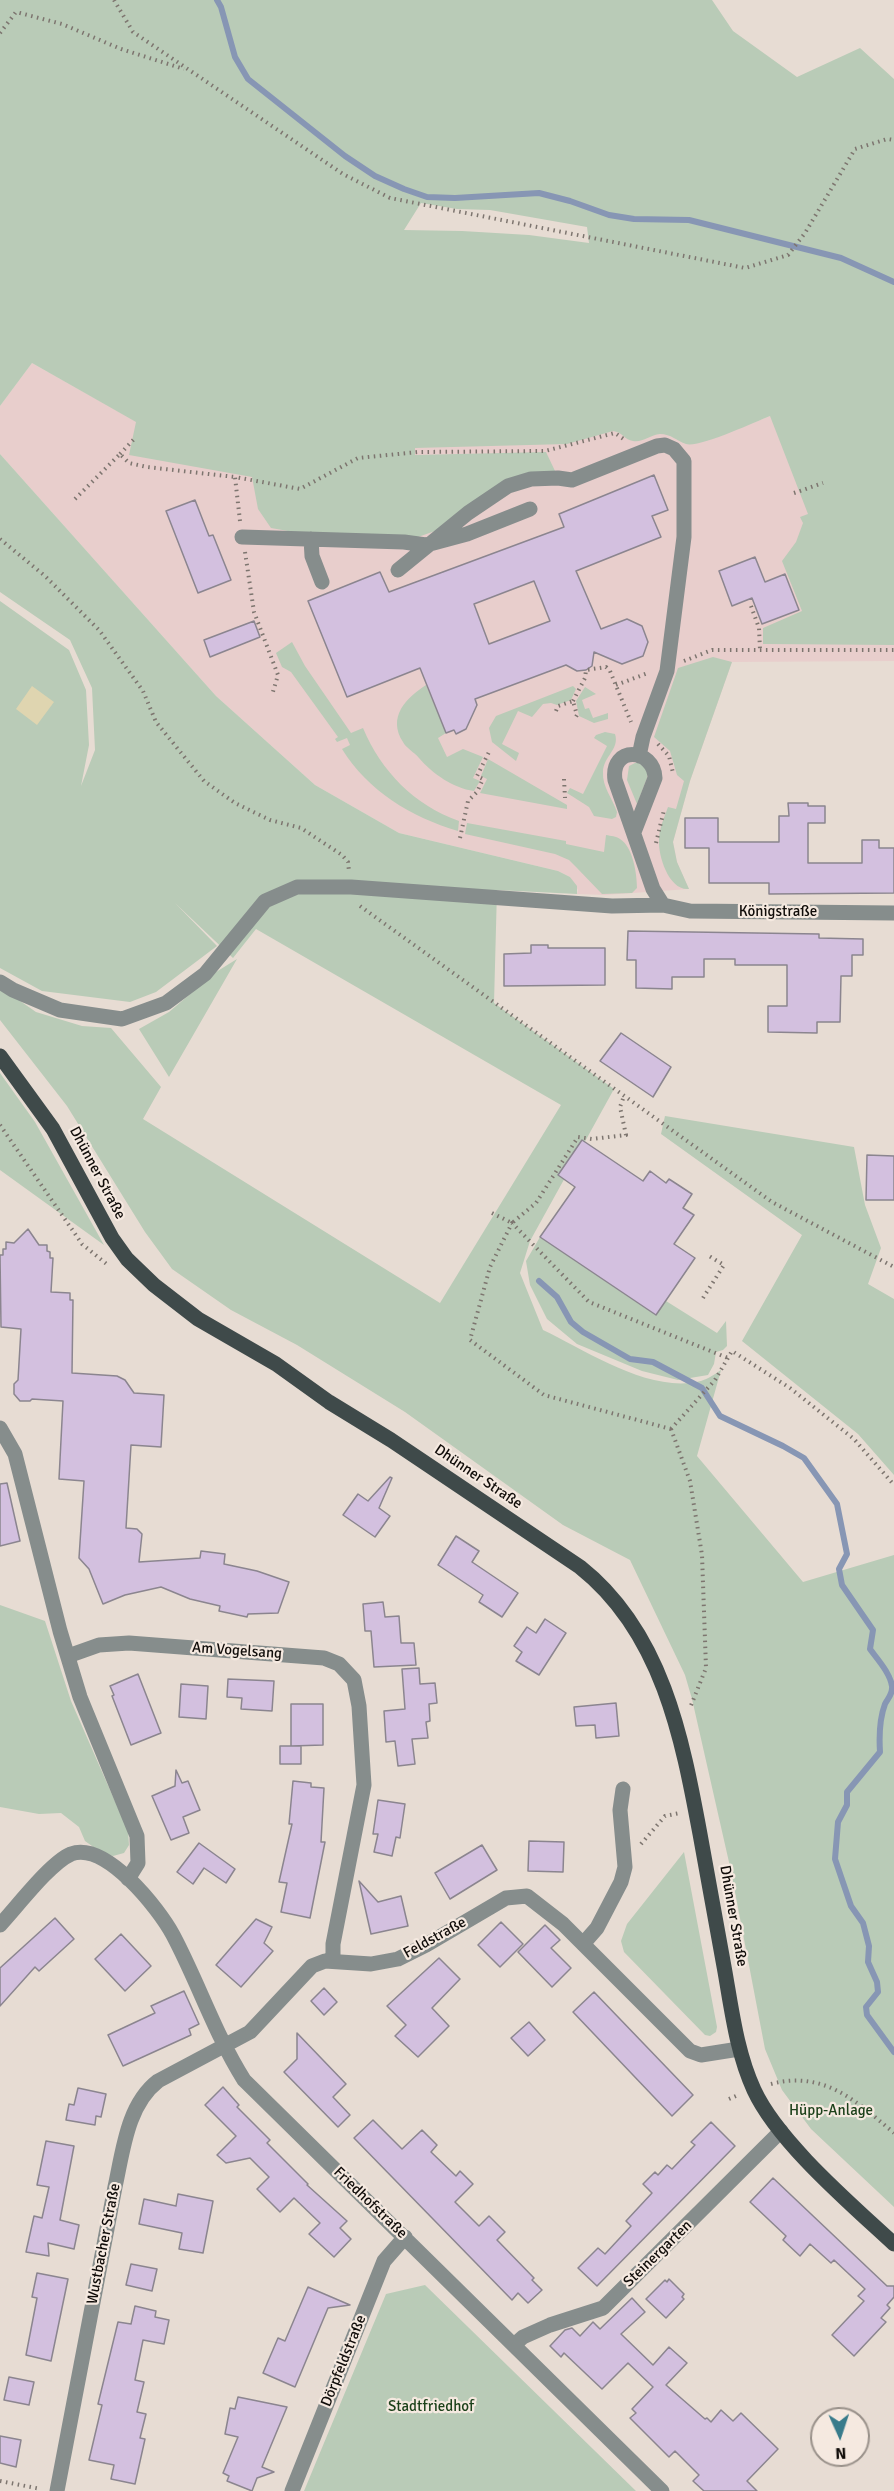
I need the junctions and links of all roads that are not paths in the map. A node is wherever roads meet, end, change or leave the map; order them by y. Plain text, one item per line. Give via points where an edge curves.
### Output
1 (530, 509) dead end
2 (242, 537) road end
3 (311, 539) junction
4 (426, 545) junction
5 (398, 570) dead end
6 (322, 582) dead end
7 (639, 756) junction
8 (634, 832) junction
9 (663, 905) junction
10 (894, 913) edge
11 (0, 982) edge
12 (0, 1056) edge
13 (0, 1428) edge
14 (68, 1656) junction
15 (623, 1789) dead end
16 (128, 1879) junction
17 (0, 1925) edge
18 (583, 1944) junction
19 (333, 1960) junction
20 (225, 2046) junction
21 (739, 2049) junction
22 (781, 2131) junction
23 (405, 2237) junction
24 (894, 2244) edge
25 (514, 2344) junction
26 (49, 2490) edge
27 (292, 2491) edge
28 (662, 2491) edge

1 - 4 street via 467,534
2 - 3 street
3 - 4 street
3 - 6 street via 312,556
4 - 5 street
4 - 7 street via 519,481 572,480 661,445 679,453 685,465 684,537 668,666
7 - 8 street via 652,765 655,778
7 - 8 street via 624,757 614,772
8 - 9 street via 653,889
9 - 10 street, Königstraße via 690,911
9 - 11 street, Königstraße via 612,906 351,887 297,887 265,901 205,974 166,1003 122,1019 60,1010
12 - 21 main road, Dhünner Straße via 53,1129 112,1238 140,1274 198,1318 276,1364 591,1575 613,1599 639,1634 660,1676 678,1729
13 - 14 street via 15,1454
14 - 16 street via 80,1697 137,1836 138,1863
14 - 19 street, Am Vogelsang via 99,1645 129,1643 324,1658 339,1664 354,1680 364,1785
15 - 18 street via 620,1810 625,1867 597,1928
16 - 17 street, Friedhofstraße via 93,1853 71,1854
16 - 20 street, Friedhofstraße via 156,1908 172,1934
18 - 19 street, Feldstraße via 533,1900 513,1896 398,1959 371,1964
18 - 21 street via 690,2051 701,2055
19 - 20 street via 312,1966 250,2032
20 - 23 street, Friedhofstraße via 244,2080
20 - 26 street, Wustbacher Straße via 158,2081 138,2104 125,2140
21 - 22 main road, Dhünner Straße via 758,2099
22 - 24 main road, Dhünner Straße
22 - 25 street, Steinergarten via 603,2308 550,2325
23 - 25 street, Friedhofstraße
23 - 27 street, Dörpfeldstraße via 384,2261
25 - 28 street, Friedhofstraße

